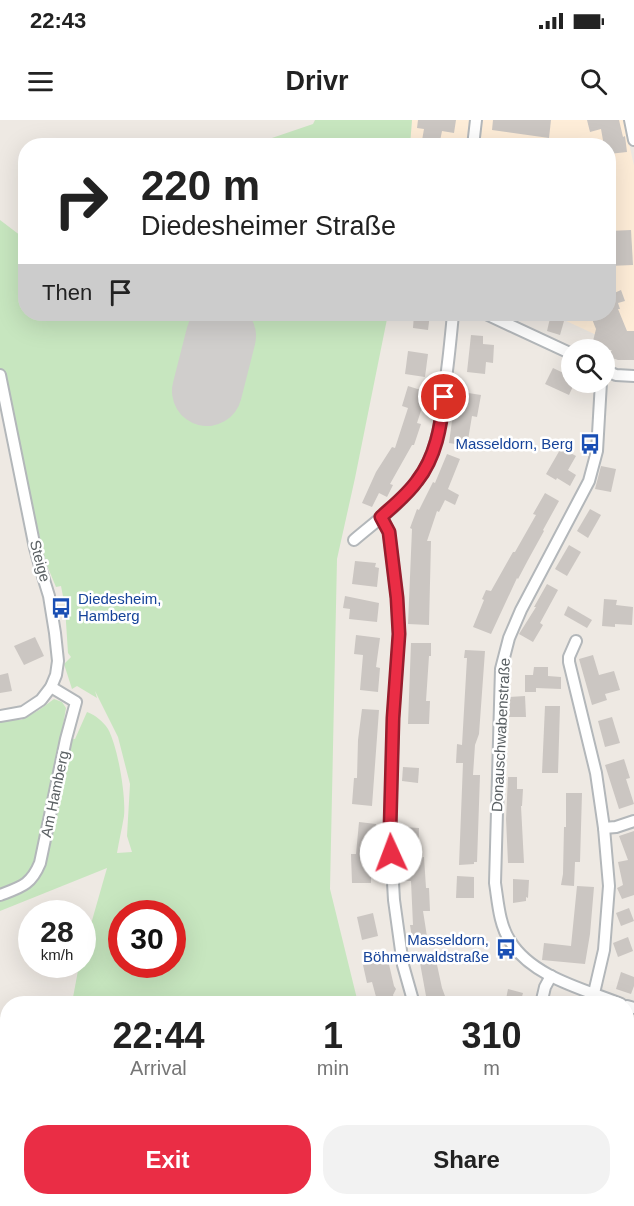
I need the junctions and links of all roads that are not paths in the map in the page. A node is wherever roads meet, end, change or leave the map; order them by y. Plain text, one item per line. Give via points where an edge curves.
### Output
1 (476, 120) edge
2 (630, 120) edge
3 (474, 138) edge
4 (634, 140) edge
5 (452, 321) edge
6 (501, 321) edge
7 (561, 349) edge
8 (0, 375) edge
9 (615, 375) edge
10 (634, 376) edge
11 (600, 393) edge
12 (381, 517) junction
13 (354, 540) dead end
14 (576, 641) dead end
15 (51, 687) junction
16 (0, 716) edge
17 (634, 821) edge
18 (604, 828) junction
19 (0, 895) edge
20 (551, 976) junction
21 (594, 993) junction
22 (412, 996) edge
23 (543, 996) edge
24 (601, 996) edge

1 - 3 street
2 - 4 street
5 - 12 street via 442,418 431,459 406,494
6 - 7 street
8 - 15 street, Steige via 35,548 49,596 58,661
9 - 10 street
11 - 20 street, Donauschwabenstraße via 597,451 589,481 521,610 501,669 495,883 500,916 519,953
12 - 13 street
12 - 22 street via 389,532 399,634 390,830 394,900
14 - 18 street via 568,662 596,773
15 - 16 street via 41,700 23,712
15 - 19 street, Am Hamberg via 76,702 40,863 33,878
17 - 18 street
18 - 21 street via 609,886 604,950
20 - 21 street, Donauschwabenstraße
20 - 23 street
21 - 24 street, Donauschwabenstraße

